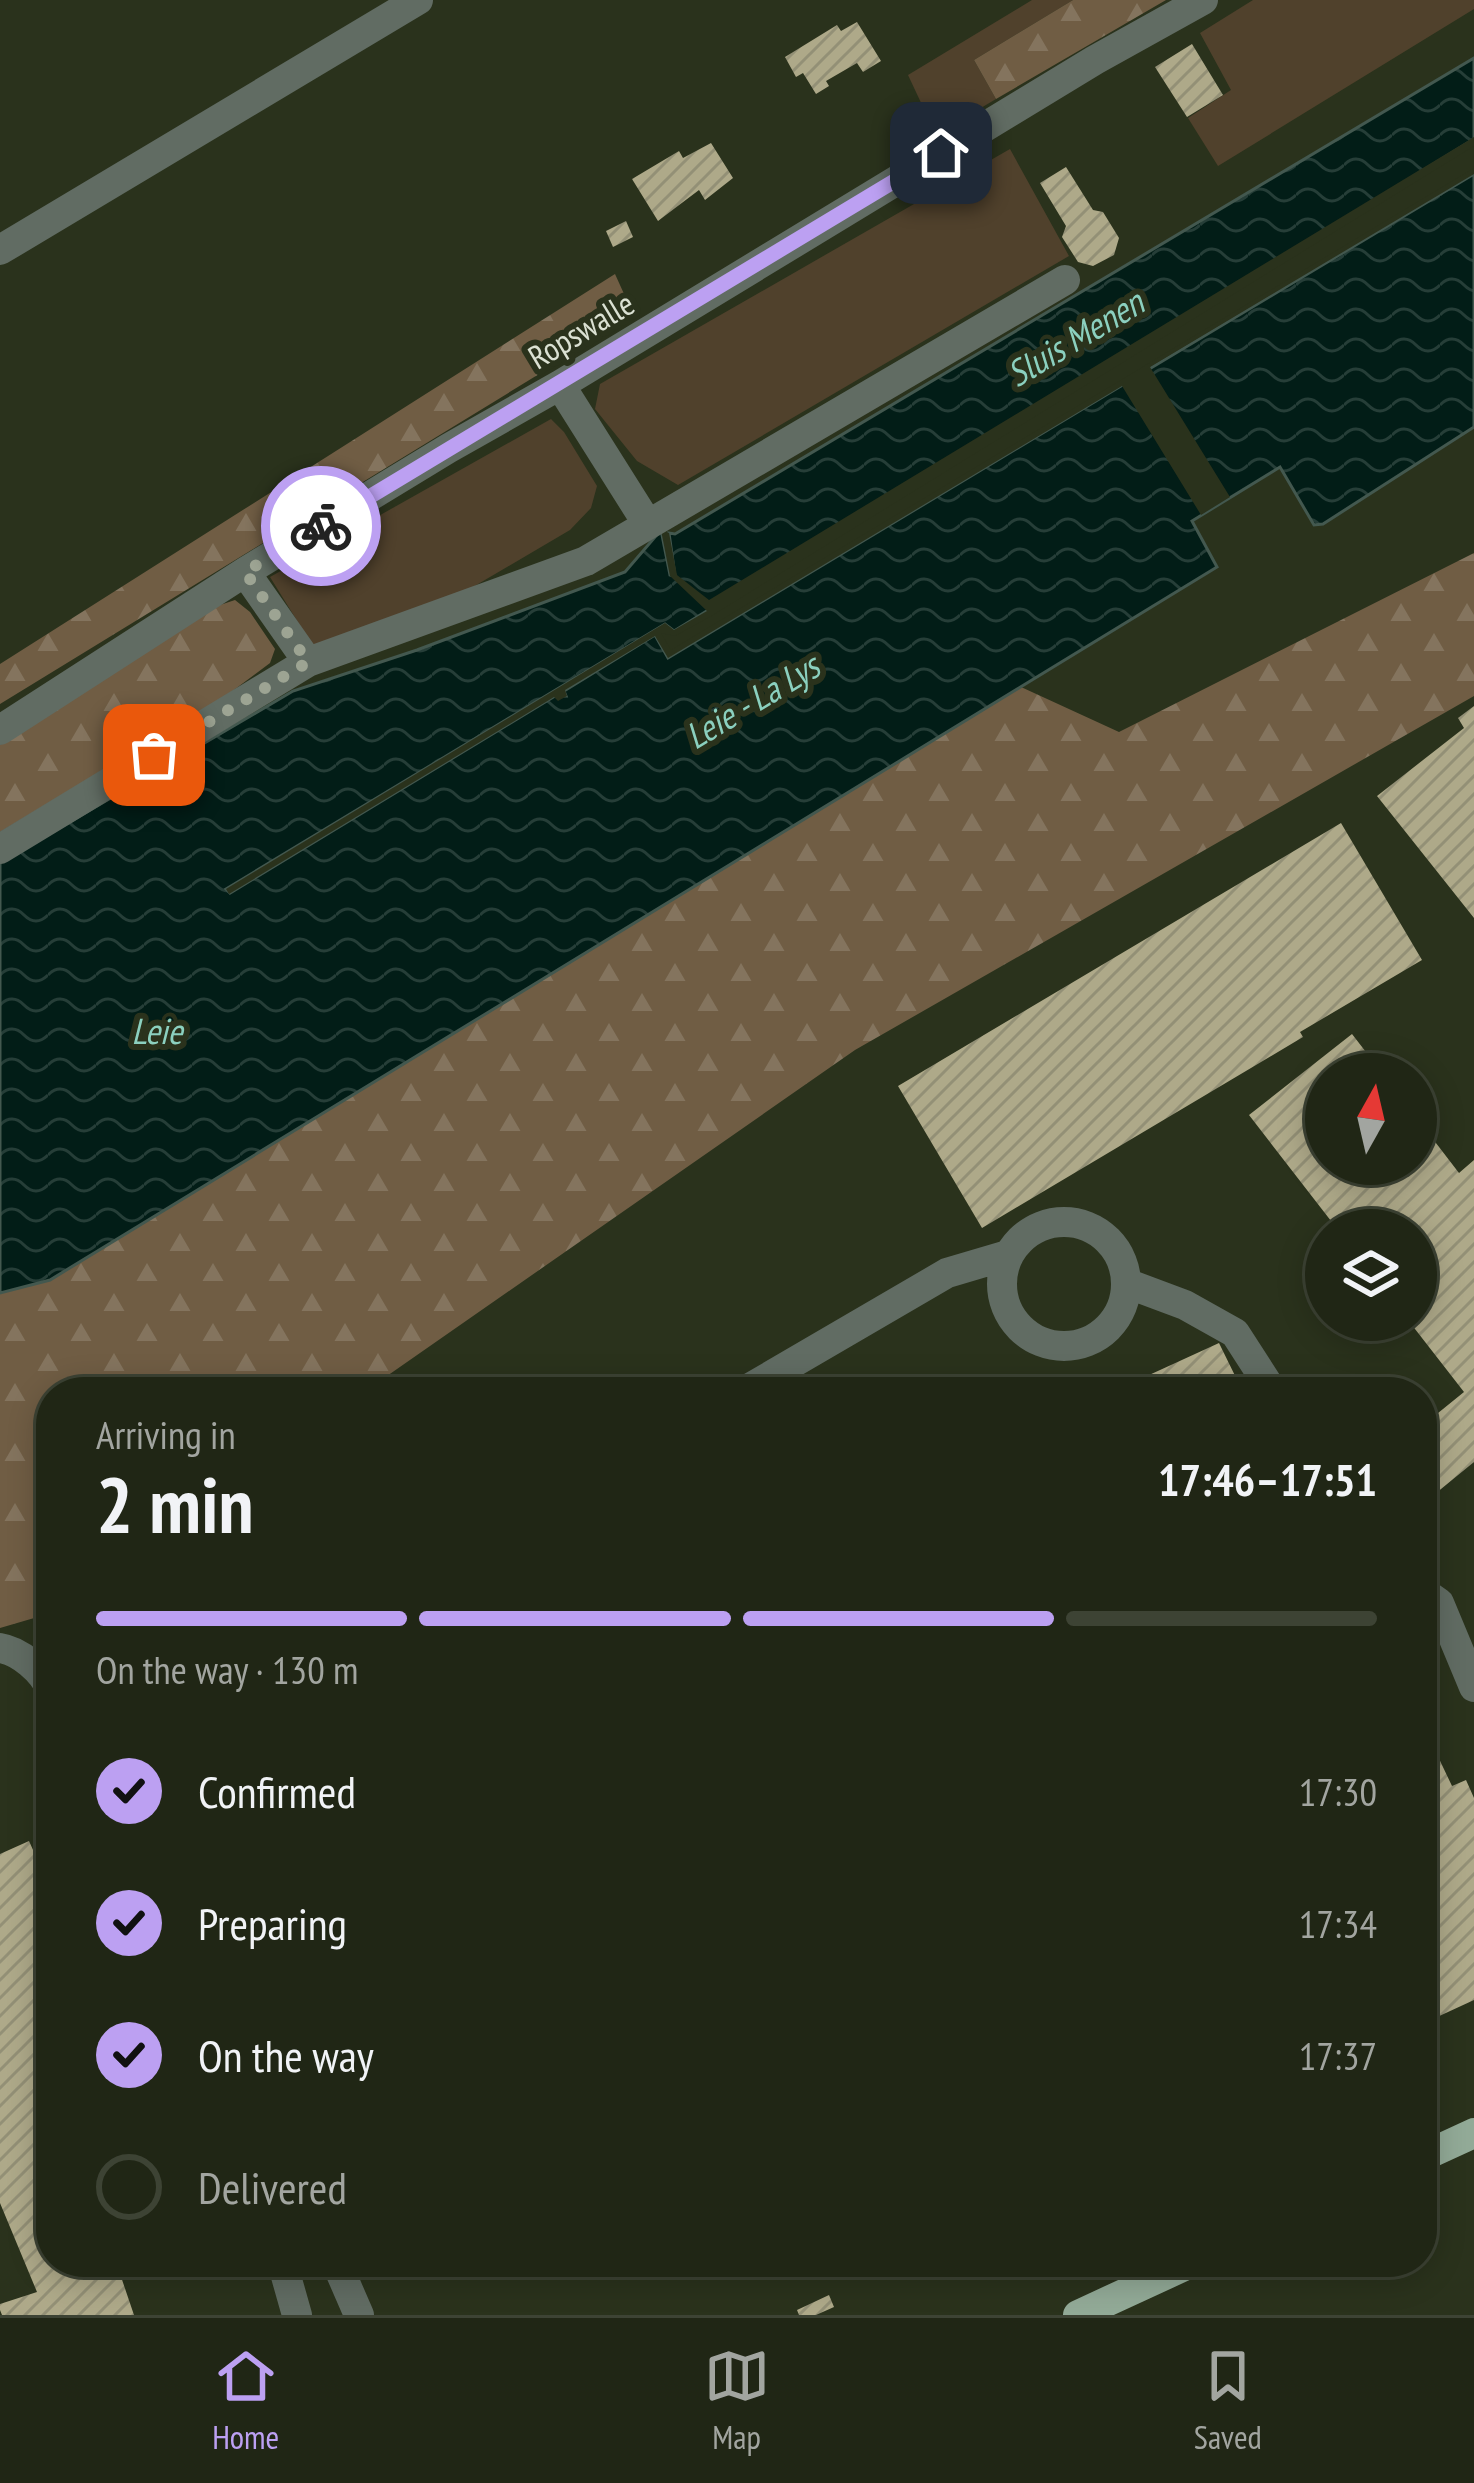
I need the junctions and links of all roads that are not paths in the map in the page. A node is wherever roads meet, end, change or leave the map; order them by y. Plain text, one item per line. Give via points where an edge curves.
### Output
1 (418, 0) edge
2 (1203, 0) edge
3 (0, 250) edge
4 (1065, 280) dead end
5 (560, 385) junction
6 (647, 523) junction
7 (245, 572) junction
8 (308, 662) junction
9 (0, 730) edge
10 (0, 848) edge
11 (1008, 1255) junction
12 (1126, 1283) junction
13 (769, 1377) edge
14 (1264, 1377) edge
15 (1437, 1602) edge
16 (1463, 1629) edge
17 (0, 1648) edge
18 (36, 1671) edge
19 (1474, 1687) edge
20 (1474, 2133) edge
21 (1437, 2150) edge
22 (286, 2277) edge
23 (343, 2277) edge
24 (1160, 2277) edge
25 (297, 2315) edge
26 (359, 2315) edge
27 (1078, 2315) edge

1 - 3 street
2 - 5 street, Ropswalle
4 - 6 street
5 - 6 street
5 - 7 street, Ropswalle
6 - 8 street via 586,561
7 - 8 street
7 - 9 street, Ropswalle
8 - 10 street
11 - 12 street via 1037,1227 1077,1223 1112,1244
11 - 12 street via 1002,1296 1022,1331 1040,1342 1080,1344 1099,1335 1114,1321
11 - 13 street via 947,1273
12 - 14 street via 1235,1333
15 - 16 street
16 - 19 street
17 - 18 street
20 - 21 main road
22 - 25 street
23 - 26 street
24 - 27 main road

